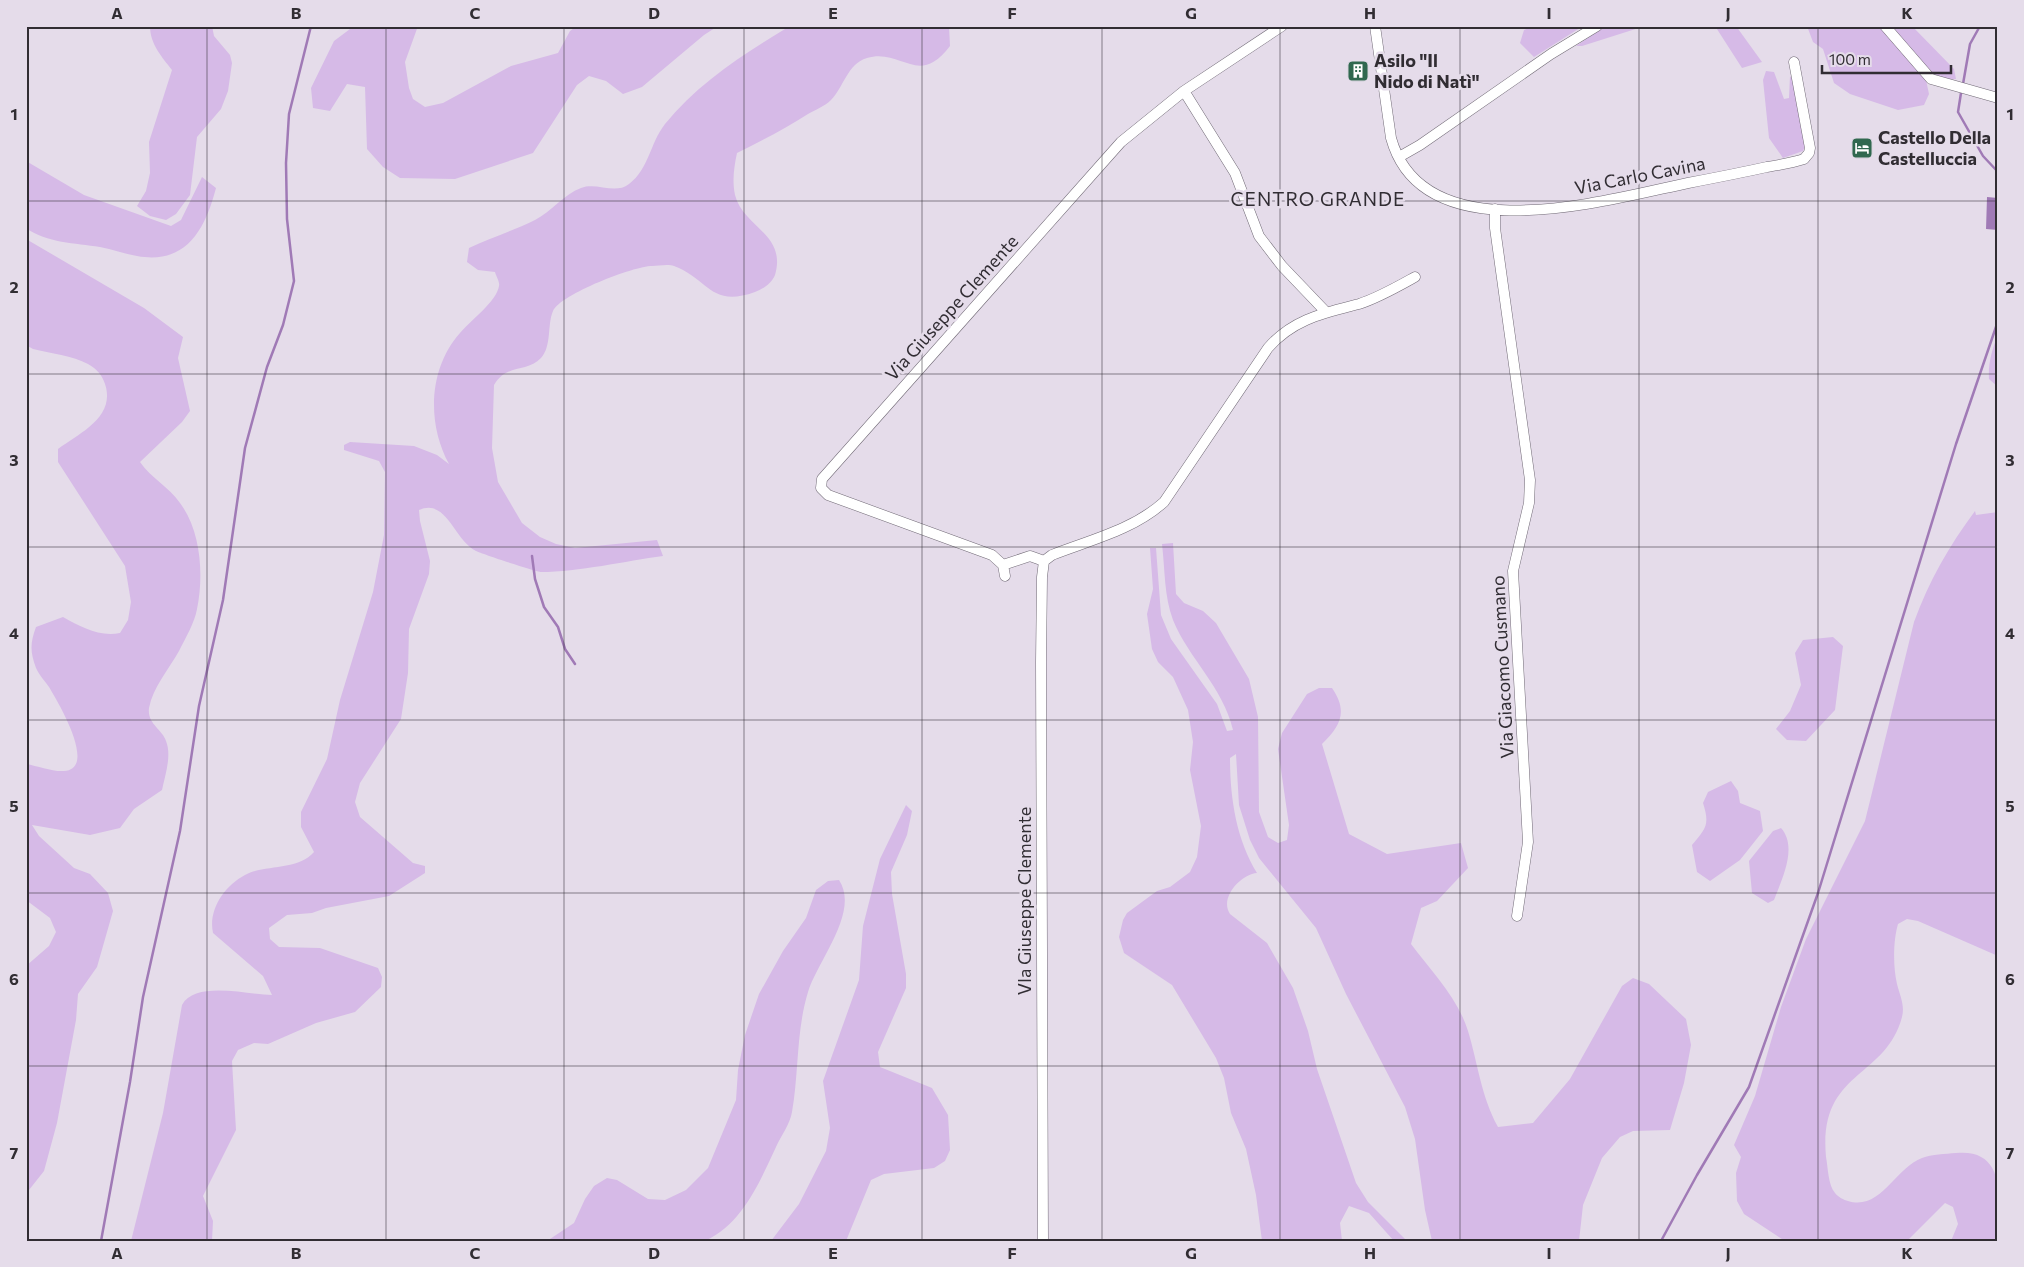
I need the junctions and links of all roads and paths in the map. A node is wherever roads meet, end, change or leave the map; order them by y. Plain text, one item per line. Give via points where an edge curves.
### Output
1 (1282, 26) edge
2 (1375, 26) edge
3 (1597, 26) edge
4 (1885, 26) edge
5 (1794, 62) dead end
6 (1184, 91) junction
7 (1998, 98) edge
8 (1399, 157) junction
9 (1495, 209) junction
10 (1414, 277) dead end
11 (1325, 311) junction
12 (1044, 562) junction
13 (1003, 565) junction
14 (1005, 576) dead end
15 (1517, 916) dead end
16 (1043, 1241) edge

1 - 6 street, Via Giuseppe Clemente
2 - 8 street, Via Carlo Cavina via 1391,138
3 - 8 street
4 - 7 street via 1931,78
5 - 9 street, Via Carlo Cavina via 1810,148 1804,159 1566,208
6 - 11 street via 1235,173 1259,236 1282,266
6 - 13 street, Via Giuseppe Clemente via 1121,142 820,482 822,491 828,495 992,555
8 - 9 street, Via Carlo Cavina via 1420,183 1437,194 1476,207
9 - 15 street, Via Giacomo Cusmano via 1530,480 1529,503 1513,571 1528,842
10 - 11 street via 1360,304
11 - 12 street via 1293,326 1268,348 1164,502 1150,515 1052,554
12 - 13 street via 1030,556
12 - 16 street, VIa Giuseppe Clemente via 1041,652
13 - 14 street

